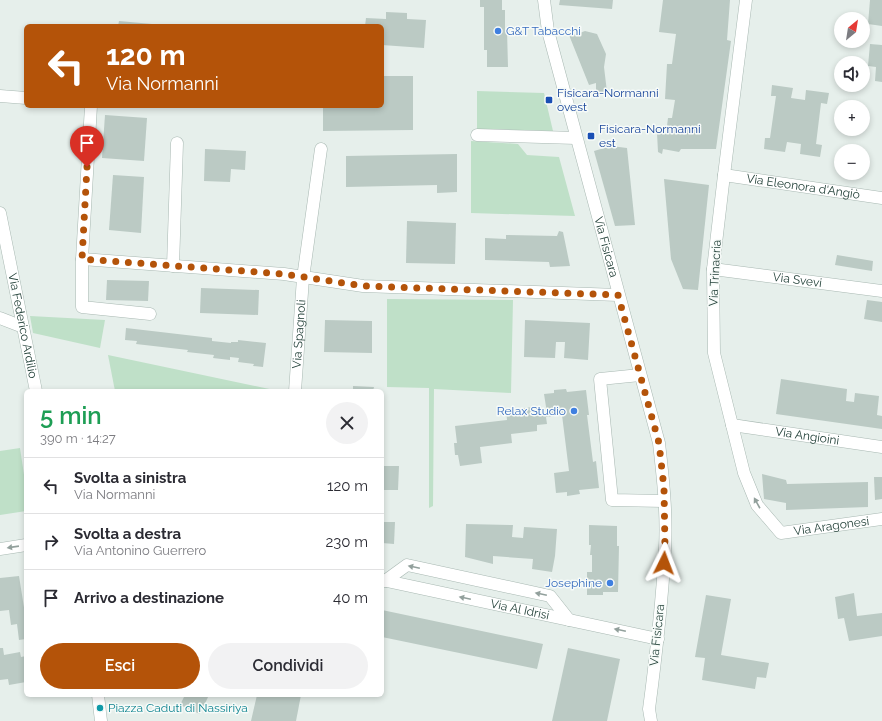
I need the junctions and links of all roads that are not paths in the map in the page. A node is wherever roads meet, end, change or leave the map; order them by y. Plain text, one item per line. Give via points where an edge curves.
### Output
1 (544, 0) edge
2 (746, 0) edge
3 (0, 96) edge
4 (24, 98) edge
5 (91, 108) edge
6 (477, 135) dead end
7 (576, 138) junction
8 (177, 143) dead end
9 (321, 149) dead end
10 (724, 175) junction
11 (882, 198) edge
12 (0, 213) edge
13 (82, 259) junction
14 (173, 266) junction
15 (713, 269) junction
16 (303, 278) junction
17 (882, 291) edge
18 (618, 295) junction
19 (150, 314) dead end
20 (0, 318) edge
21 (23, 327) junction
22 (640, 376) junction
23 (36, 389) edge
24 (296, 389) edge
25 (732, 425) junction
26 (882, 447) edge
27 (664, 501) junction
28 (882, 519) edge
29 (781, 533) joint
30 (24, 545) edge
31 (0, 549) edge
32 (384, 579) edge
33 (384, 580) edge
34 (569, 620) junction
35 (658, 639) junction
36 (98, 697) edge
37 (650, 715) edge
38 (101, 721) edge
39 (645, 721) edge

1 - 7 street, Via Fisicara via 548,31
2 - 10 street, Via Trinacria
3 - 4 street
5 - 13 street
6 - 7 street
7 - 18 street, Via Fisicara
8 - 14 street
9 - 16 street, Via Spagnoli
10 - 11 street, Via Eleonora d'Angiò
10 - 15 street, Via Trinacria
12 - 21 street, Via Federico Ardilio
13 - 14 street
13 - 19 street via 82,307
14 - 16 street via 284,274
15 - 17 street, Via Svevi
15 - 25 street, Via Trinacria via 714,353
16 - 18 street via 363,286
16 - 24 street, Via Spagnoli
18 - 22 street, Via Fisicara
20 - 21 street
21 - 23 street, Via Federico Ardilio
22 - 27 street, Via Fisicara via 659,443
22 - 27 street via 600,379 612,500
25 - 26 street, Via Angioini
29 -> 25 street, Via Trinacria via 757,505 744,473
27 - 35 street, Via Fisicara via 665,548
28 - 29 street, Via Aragonesi
30 -> 31 street
34 -> 32 street via 550,596 407,565
34 -> 33 street, Via Al Idrisi
35 -> 34 street, Via Al Idrisi
35 - 37 street, Via Fisicara
36 - 38 street
37 - 39 street, Via Fisicara

